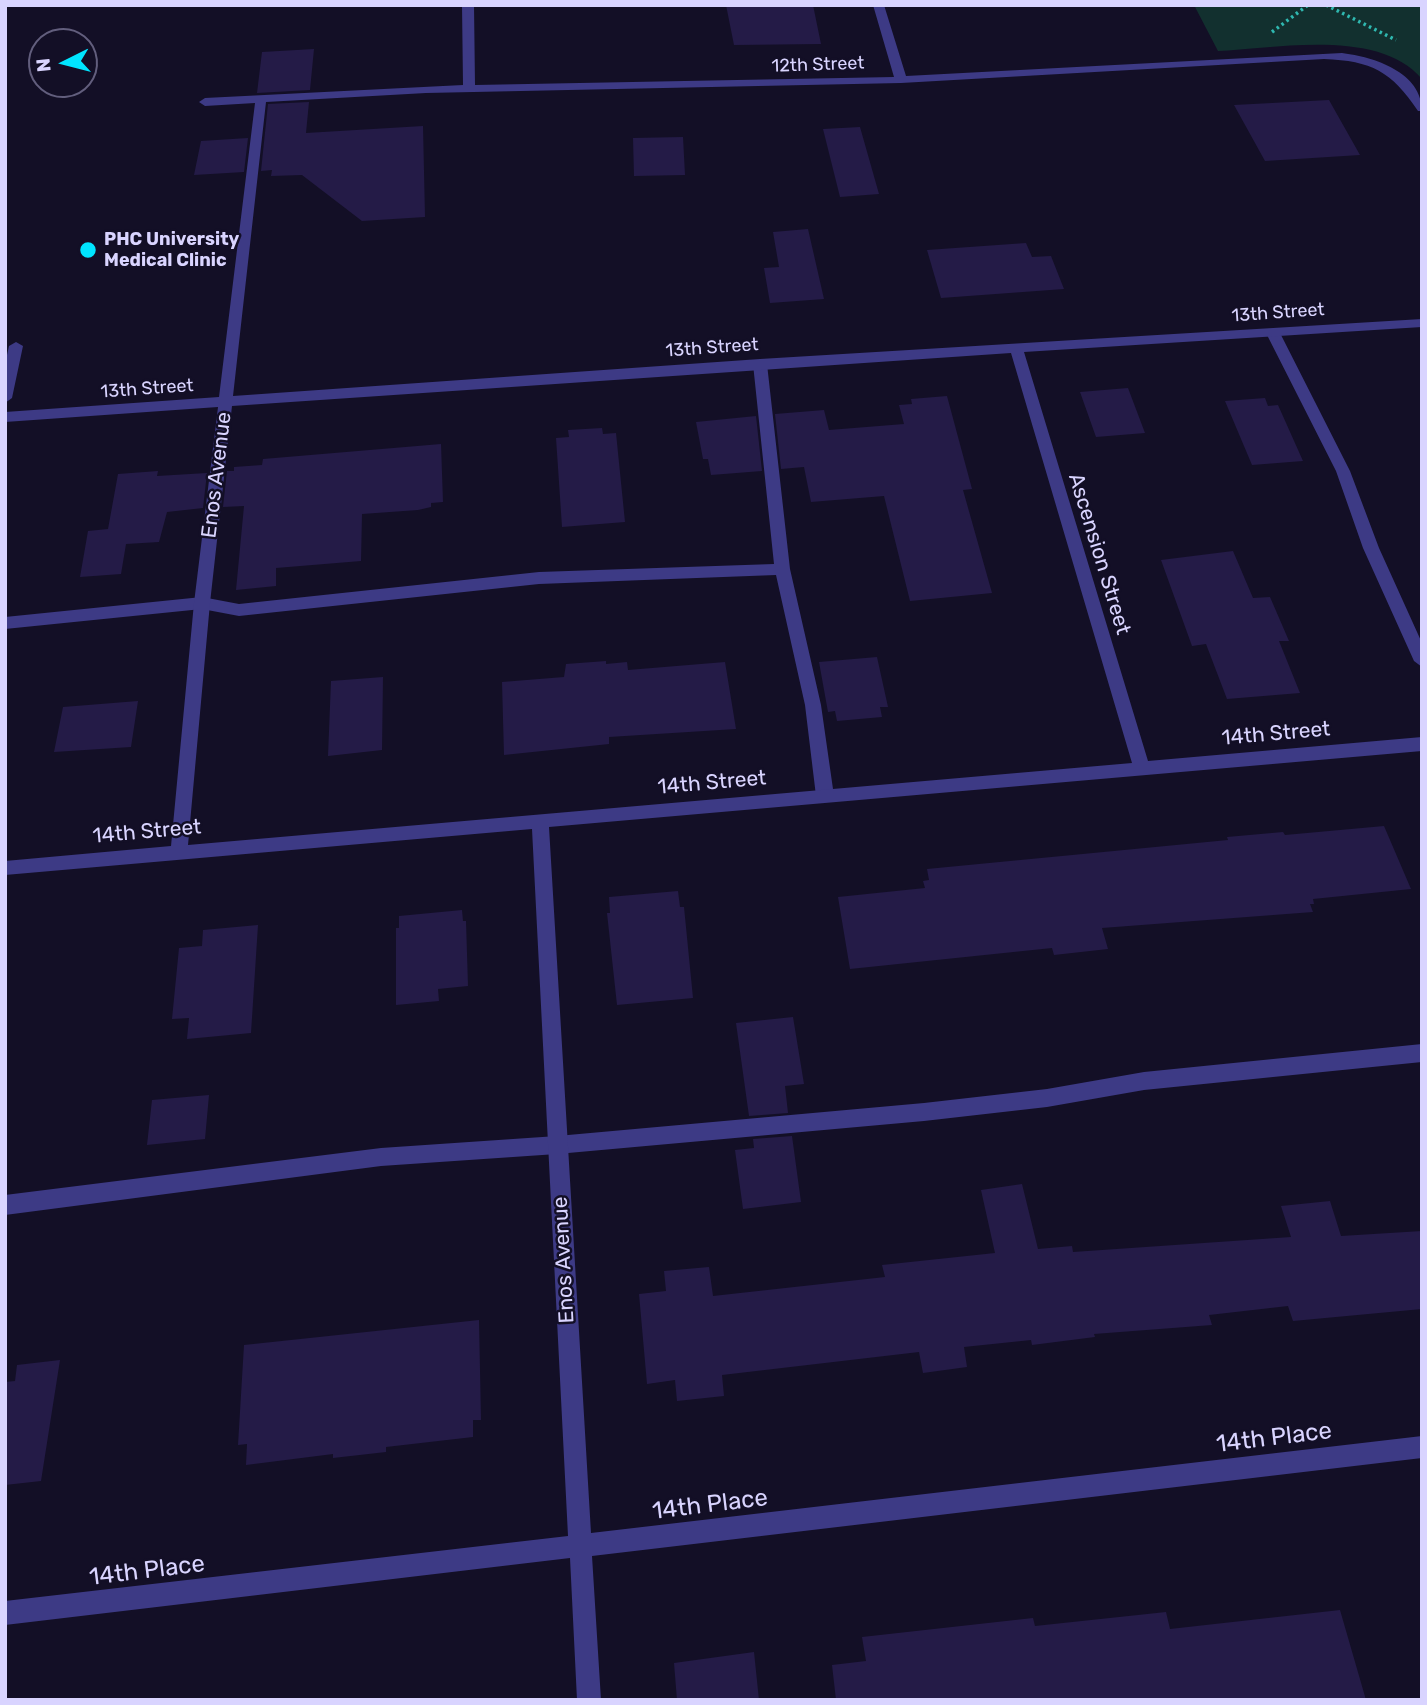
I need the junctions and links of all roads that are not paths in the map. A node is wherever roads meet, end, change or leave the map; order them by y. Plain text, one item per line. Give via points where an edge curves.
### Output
1 (468, 5) edge
2 (878, 5) edge
3 (901, 80) junction
4 (469, 88) junction
5 (261, 99) junction
6 (205, 102) dead end
7 (1419, 104) edge
8 (1422, 323) edge
9 (1273, 333) junction
10 (16, 346) dead end
11 (1017, 350) junction
12 (761, 363) junction
13 (5, 398) edge
14 (225, 403) junction
15 (5, 417) edge
16 (782, 569) junction
17 (202, 603) junction
18 (5, 623) edge
19 (1422, 661) edge
20 (1422, 744) edge
21 (1142, 769) junction
22 (825, 796) junction
23 (540, 821) junction
24 (178, 852) junction
25 (5, 867) edge
26 (1422, 1053) edge
27 (557, 1145) junction
28 (5, 1205) edge
29 (1422, 1447) edge
30 (580, 1547) junction
31 (5, 1613) edge
32 (589, 1700) edge

1 - 4 street
2 - 3 street
3 - 4 street, 12th Street
3 - 7 street, 12th Street via 1346,57 1385,67 1403,79
4 - 5 street, 12th Street
5 - 6 street, 12th Street
5 - 14 street, Enos Avenue
8 - 9 street, 13th Street
9 - 11 street, 13th Street
9 - 19 street via 1343,471 1371,548
10 - 13 street
11 - 12 street, 13th Street
11 - 21 street, Ascension Street
12 - 14 street, 13th Street
12 - 16 street
14 - 15 street, 13th Street
14 - 17 street, Enos Avenue
16 - 17 street via 539,578 239,610
16 - 22 street via 813,705
17 - 18 street
17 - 24 street, Enos Avenue
20 - 21 street, 14th Street
21 - 22 street, 14th Street
22 - 23 street, 14th Street
23 - 24 street, 14th Street
23 - 27 street, Enos Avenue
24 - 25 street, 14th Street
26 - 27 street via 1143,1081 924,1112
27 - 28 street via 381,1157
27 - 30 street, Enos Avenue
29 - 30 street, 14th Place
30 - 31 street, 14th Place
30 - 32 street, Enos Avenue

